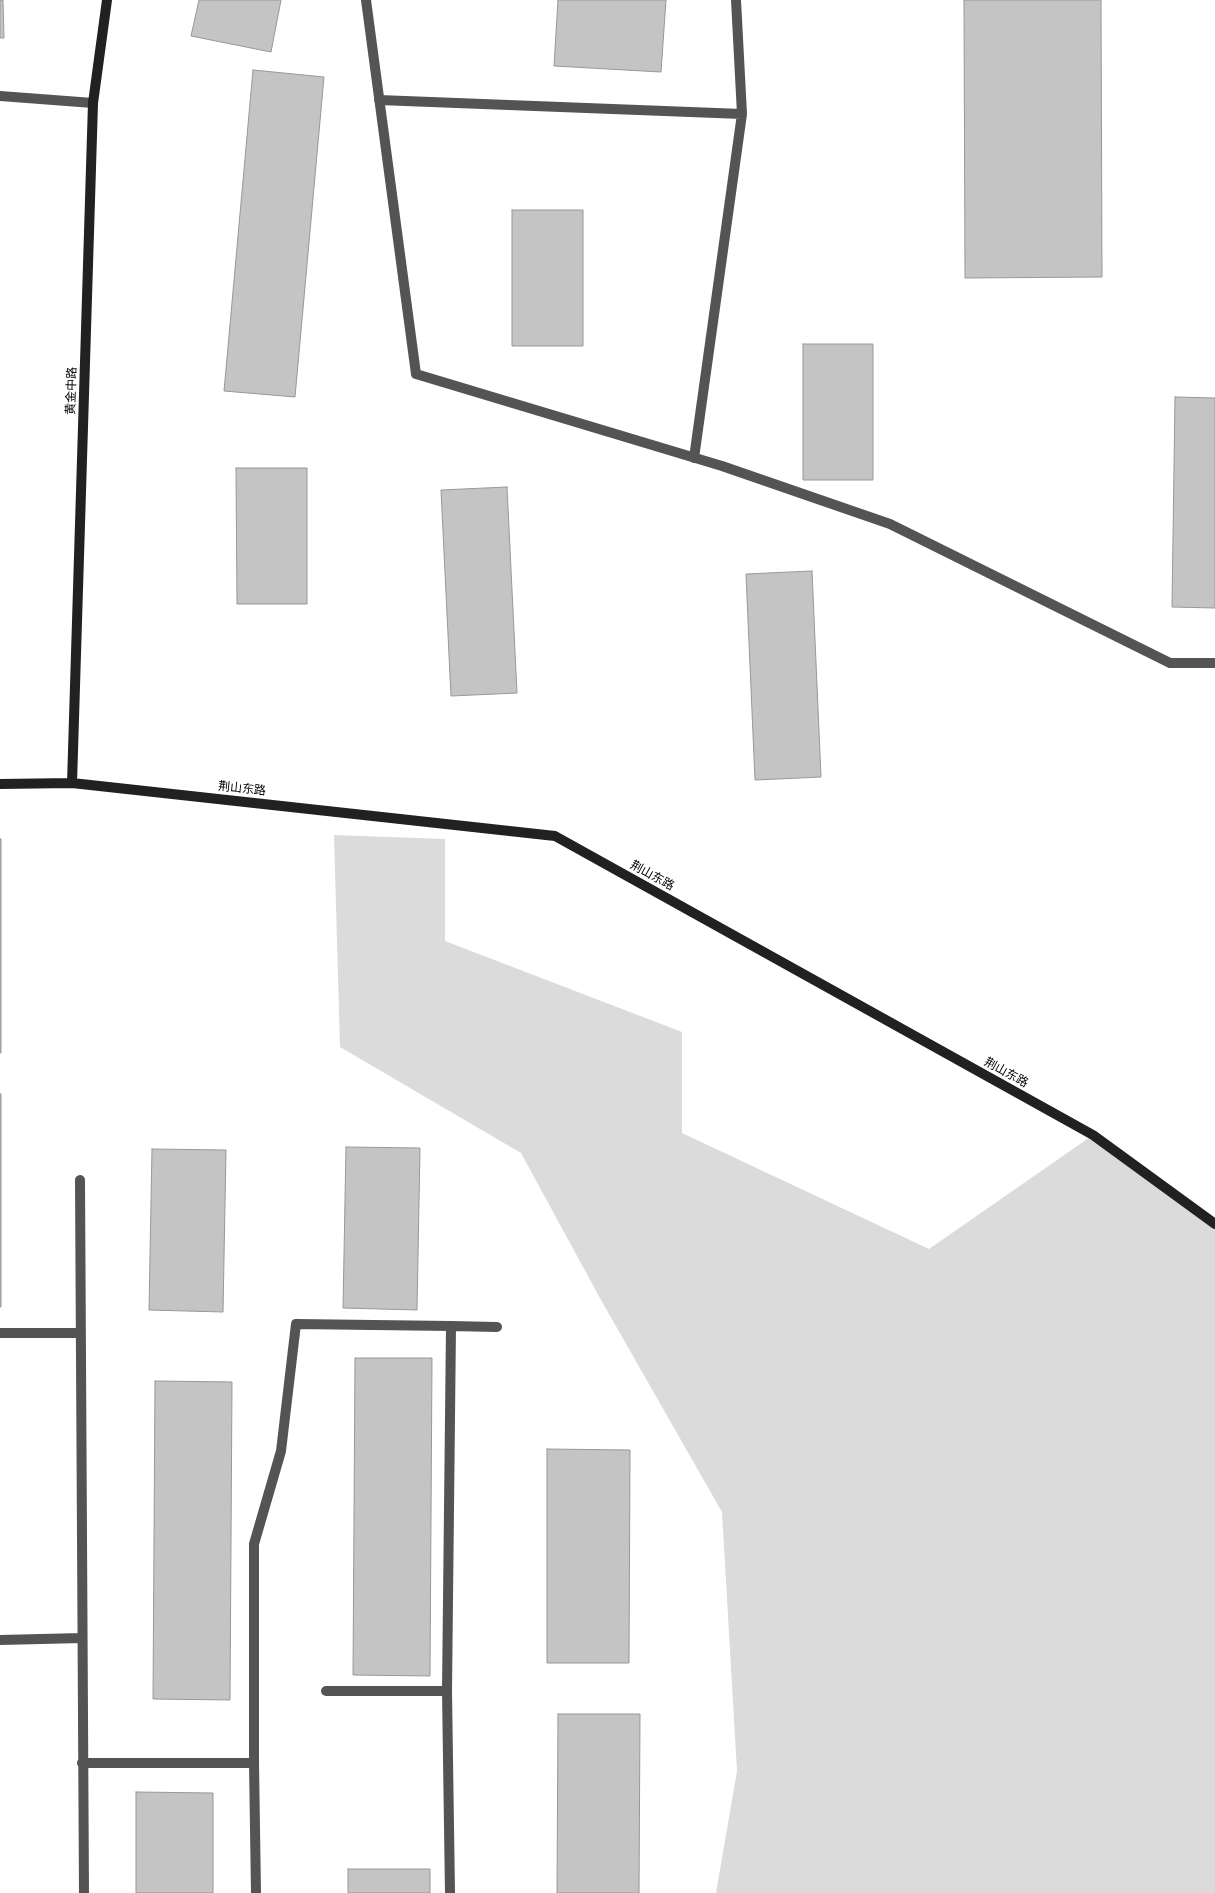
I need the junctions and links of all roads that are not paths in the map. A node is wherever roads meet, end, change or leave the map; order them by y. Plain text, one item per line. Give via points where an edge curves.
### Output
1 (107, 0) edge
2 (366, 0) edge
3 (736, 0) edge
4 (0, 96) edge
5 (379, 100) junction
6 (93, 103) junction
7 (742, 114) junction
8 (694, 458) junction
9 (1215, 663) edge
10 (72, 783) junction
11 (0, 784) edge
12 (80, 1180) dead end
13 (1215, 1224) edge
14 (451, 1326) junction
15 (498, 1327) dead end
16 (0, 1333) edge
17 (81, 1333) junction
18 (82, 1638) junction
19 (0, 1640) edge
20 (326, 1690) dead end
21 (447, 1691) junction
22 (82, 1763) junction
23 (254, 1763) junction
24 (84, 1893) edge
25 (256, 1893) edge
26 (450, 1893) edge

1 - 6 street, 黄金中路
2 - 5 street
3 - 7 street
4 - 6 street
5 - 7 street
5 - 8 street via 416,374
6 - 10 street, 黄金中路
7 - 8 street
8 - 9 street via 890,524 1170,663
10 - 11 street, 荆山东路
10 - 13 street, 荆山东路 via 554,836 1093,1135
12 - 17 street
14 - 15 street
14 - 21 street
14 - 23 street via 296,1324 282,1451 254,1544
16 - 17 street
17 - 18 street
18 - 19 street
18 - 22 street
20 - 21 street
21 - 26 street
22 - 23 street
22 - 24 street
23 - 25 street

